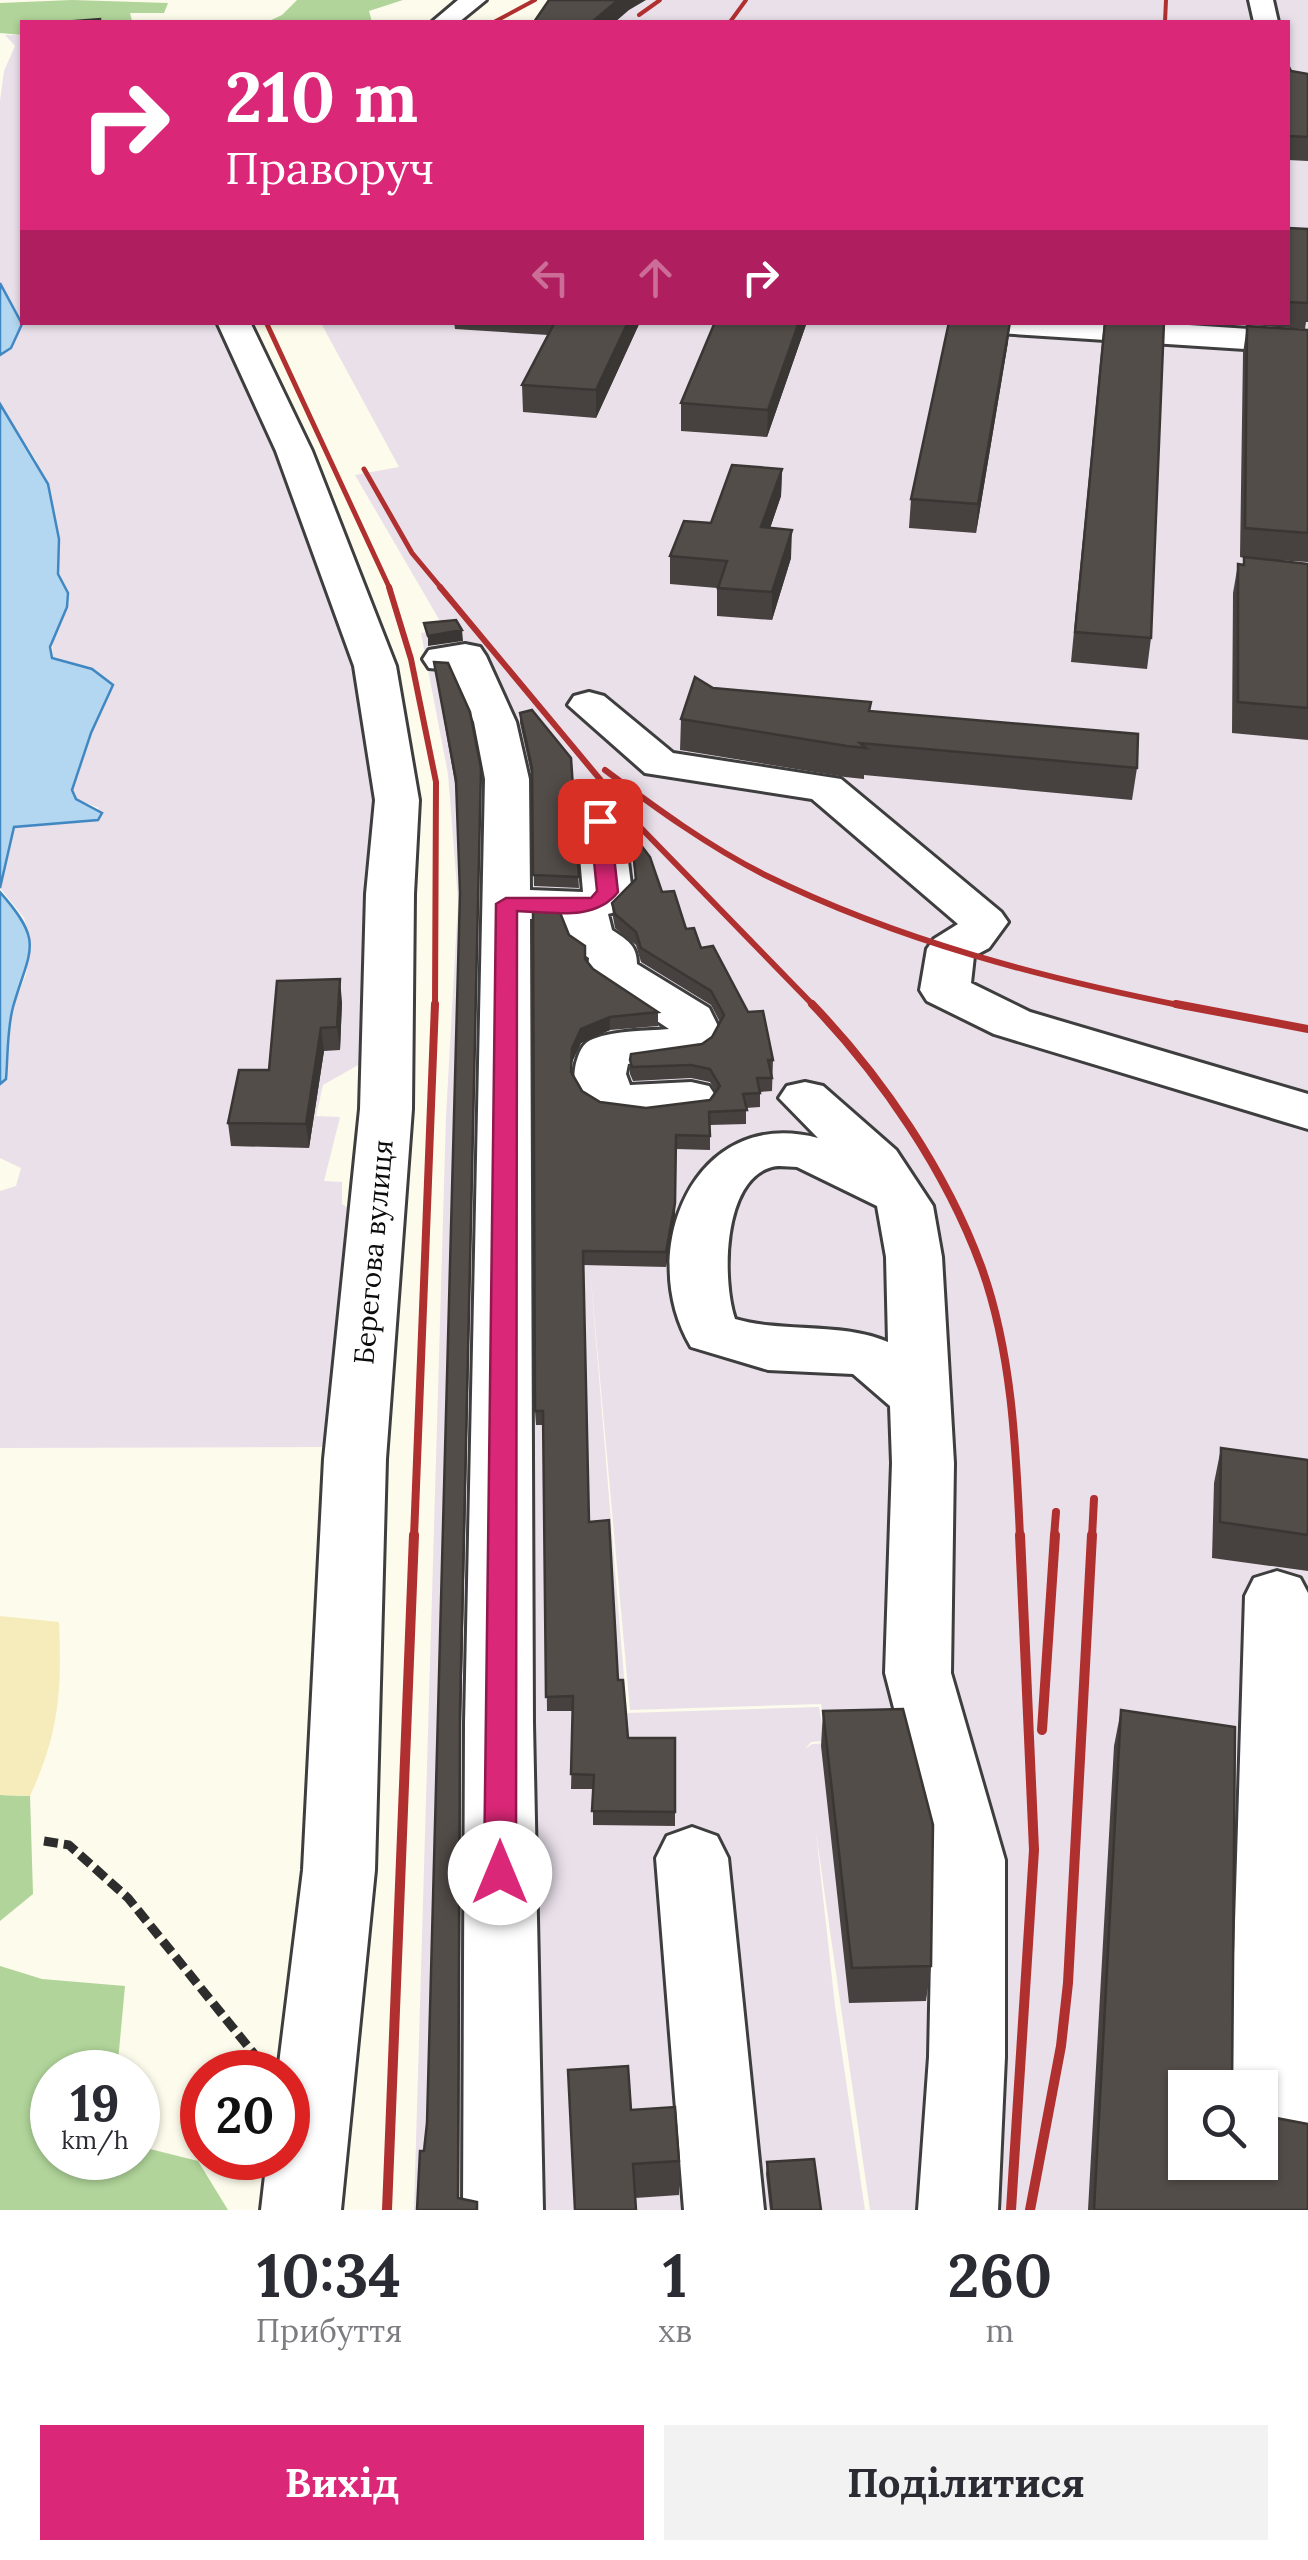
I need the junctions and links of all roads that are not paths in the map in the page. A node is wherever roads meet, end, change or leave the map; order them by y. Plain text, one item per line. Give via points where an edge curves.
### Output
1 (474, 0) edge
2 (447, 20) edge
3 (234, 325) edge
4 (1029, 325) edge
5 (1308, 343) edge
6 (444, 659) edge
7 (589, 705) dead end
8 (600, 821) dead end
9 (506, 904) junction
10 (582, 906) junction
11 (691, 1098) edge
12 (805, 1098) dead end
13 (1308, 1112) edge
14 (905, 1206) junction
15 (921, 1400) junction
16 (1277, 1596) dead end
17 (692, 1858) dead end
18 (1308, 2093) edge
19 (301, 2210) edge
20 (502, 2210) edge
21 (724, 2210) edge
22 (958, 2210) edge

1 - 2 street
3 - 19 street, Берегова вулиця via 294,451 375,666 397,800 386,1109 356,1459 339,1870
4 - 5 street
6 - 9 street via 465,656 495,722 507,780
7 - 13 street via 660,764 824,788 984,922 951,950 944,990 1012,1023
8 - 10 street via 608,892
9 - 10 street
9 - 20 street
10 - 11 street via 590,937 613,952 613,970 685,1012 695,1030 682,1043 604,1054 605,1092 632,1103
12 - 14 street via 878,1162
14 - 15 street
14 - 15 street via 824,1158 784,1148 755,1152 730,1167 708,1209 697,1258 698,1304 712,1333 768,1349 864,1354
15 - 22 street via 918,1673 969,1860
16 - 18 street via 1269,2085
17 - 21 street

